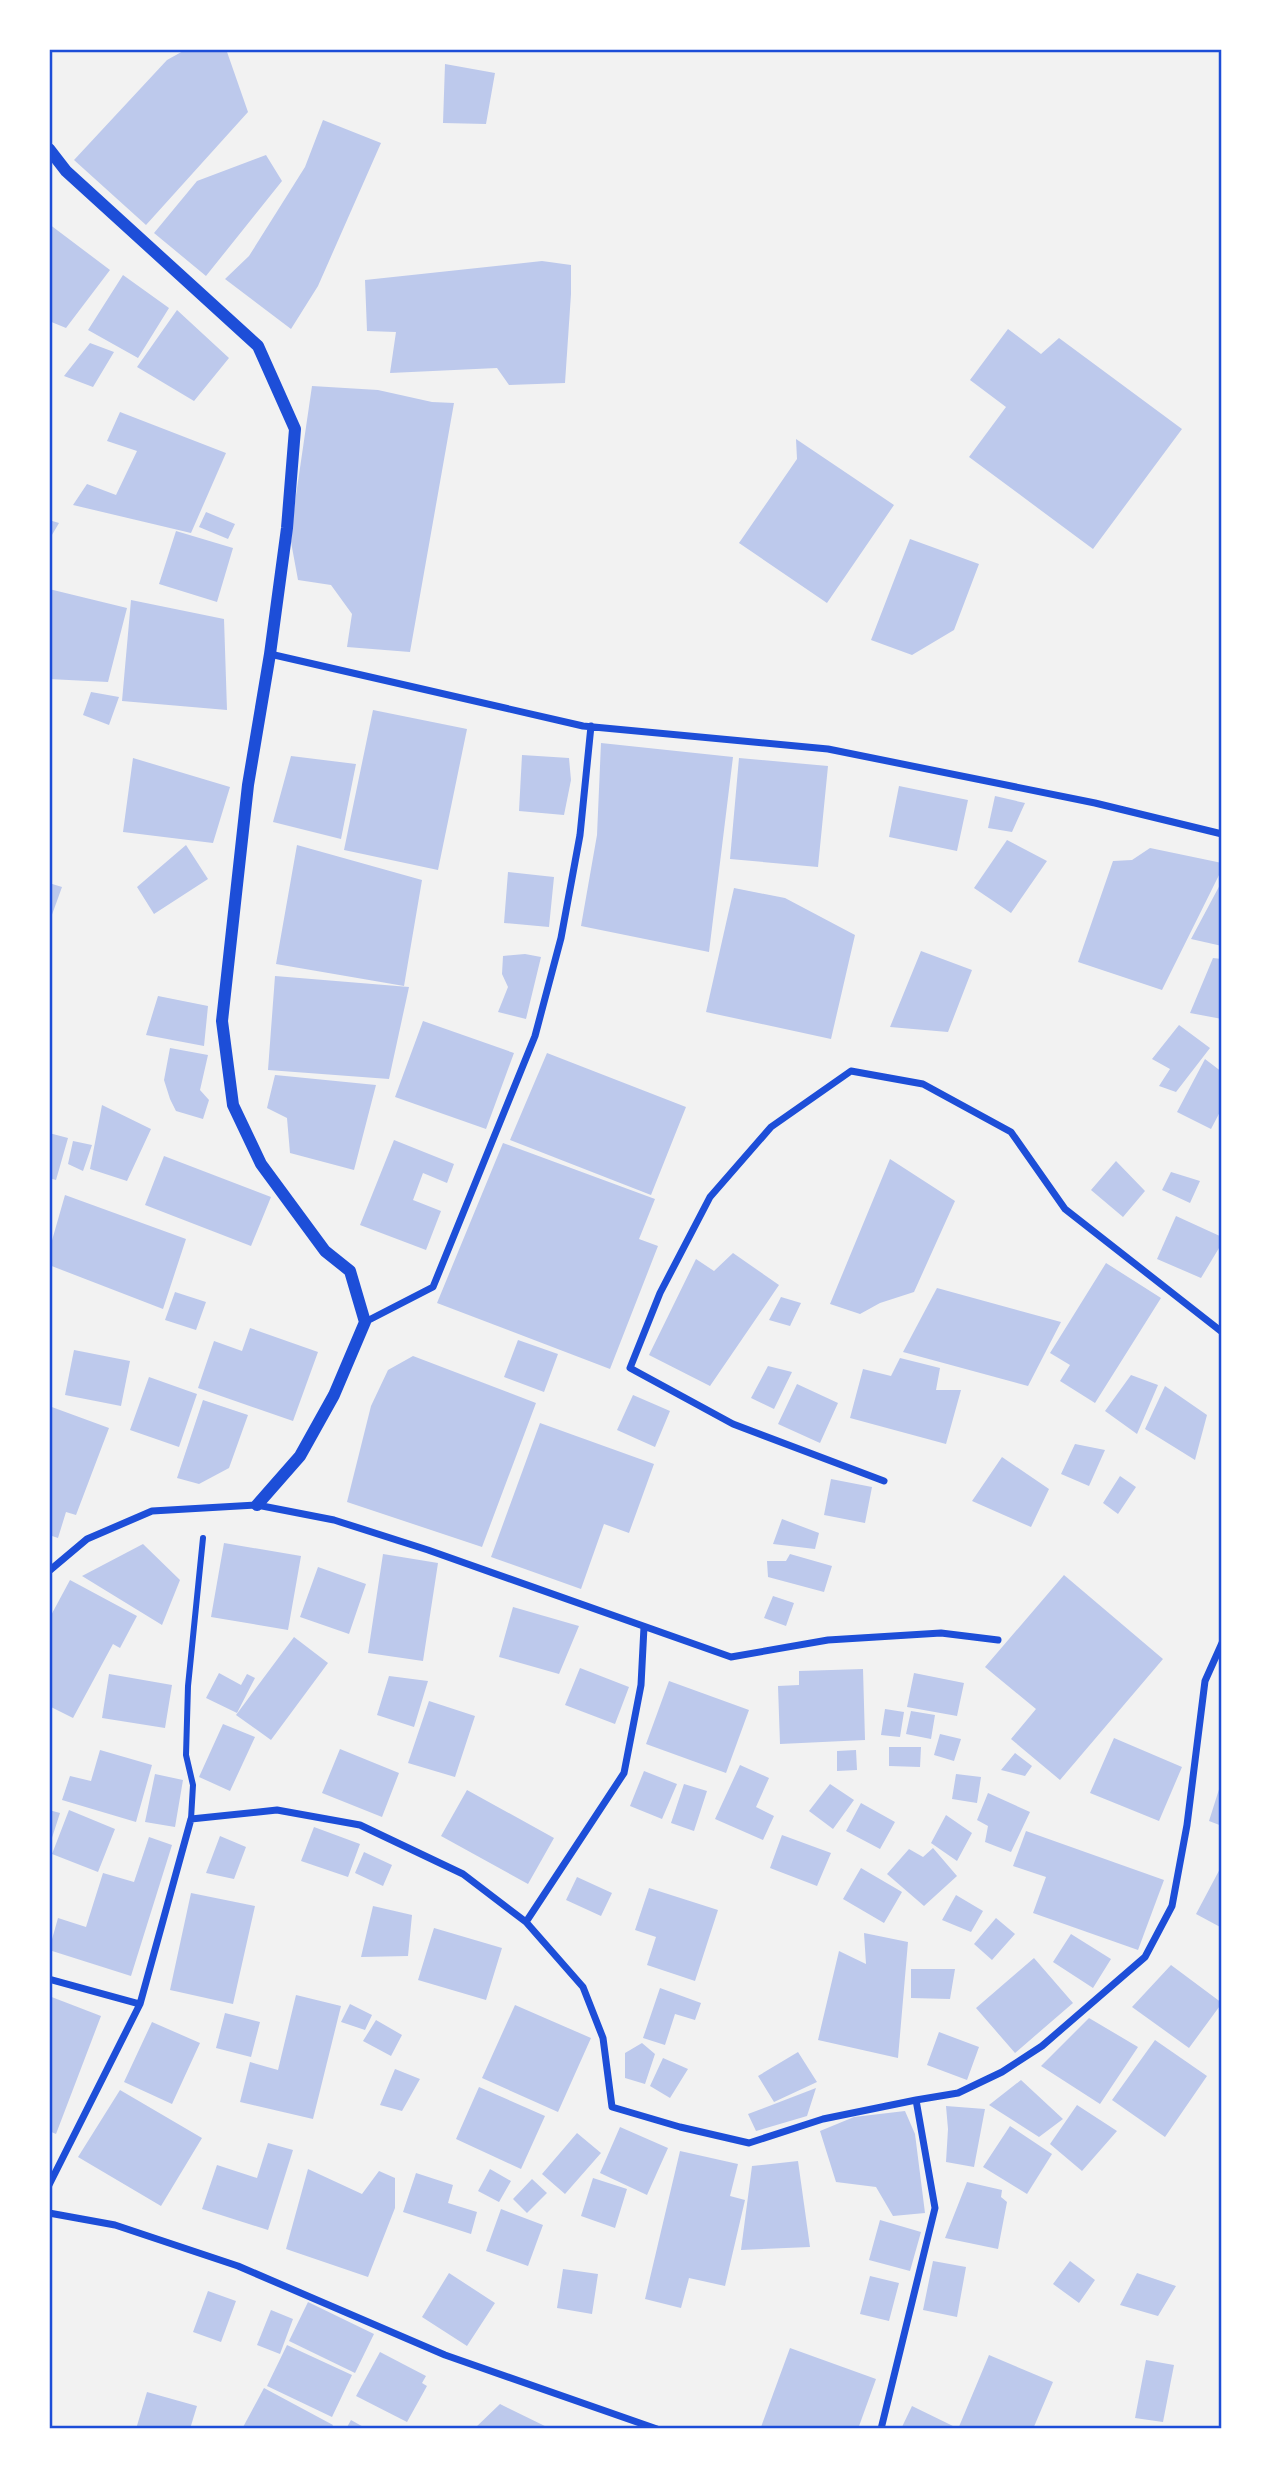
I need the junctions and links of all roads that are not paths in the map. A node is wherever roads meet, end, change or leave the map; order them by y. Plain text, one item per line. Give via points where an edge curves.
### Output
1 (49, 149) edge
2 (270, 654) junction
3 (591, 726) junction
4 (1222, 834) edge
5 (366, 1322) junction
6 (1222, 1332) edge
7 (884, 1481) dead end
8 (257, 1505) junction
9 (202, 1538) dead end
10 (49, 1571) edge
11 (644, 1627) junction
12 (998, 1640) dead end
13 (1222, 1643) edge
14 (191, 1819) junction
15 (526, 1922) junction
16 (49, 1979) edge
17 (140, 2004) junction
18 (916, 2099) junction
19 (49, 2185) edge
20 (49, 2213) edge
21 (657, 2429) edge
22 (881, 2429) edge

1 - 2 street via 66,170 258,346 275,382 295,429
2 - 3 street
2 - 5 street via 248,785 222,1021 233,1105 261,1164 325,1251 350,1271
3 - 4 street via 828,749 1095,803
3 - 5 street via 578,848 561,938 535,1035 433,1287
5 - 8 street via 334,1395 300,1456
6 - 7 street via 1065,1209 1011,1132 923,1084 851,1070 771,1128 710,1197 660,1293 630,1368 733,1424
8 - 10 street via 152,1511 87,1539
8 - 11 street via 334,1520
9 - 14 street via 187,1686
11 - 12 street via 731,1657 828,1640 941,1633
11 - 15 street via 641,1685 624,1773
13 - 18 street via 1205,1681 1172,1906 1145,1957 1042,2046 1002,2072 958,2093
14 - 15 street via 277,1811 360,1825 463,1874
14 - 17 street
15 - 18 street via 583,1987 603,2038 612,2107 749,2143 823,2119
16 - 17 street
17 - 19 street
18 - 22 street via 935,2208
20 - 21 street via 115,2225 238,2266 445,2355

